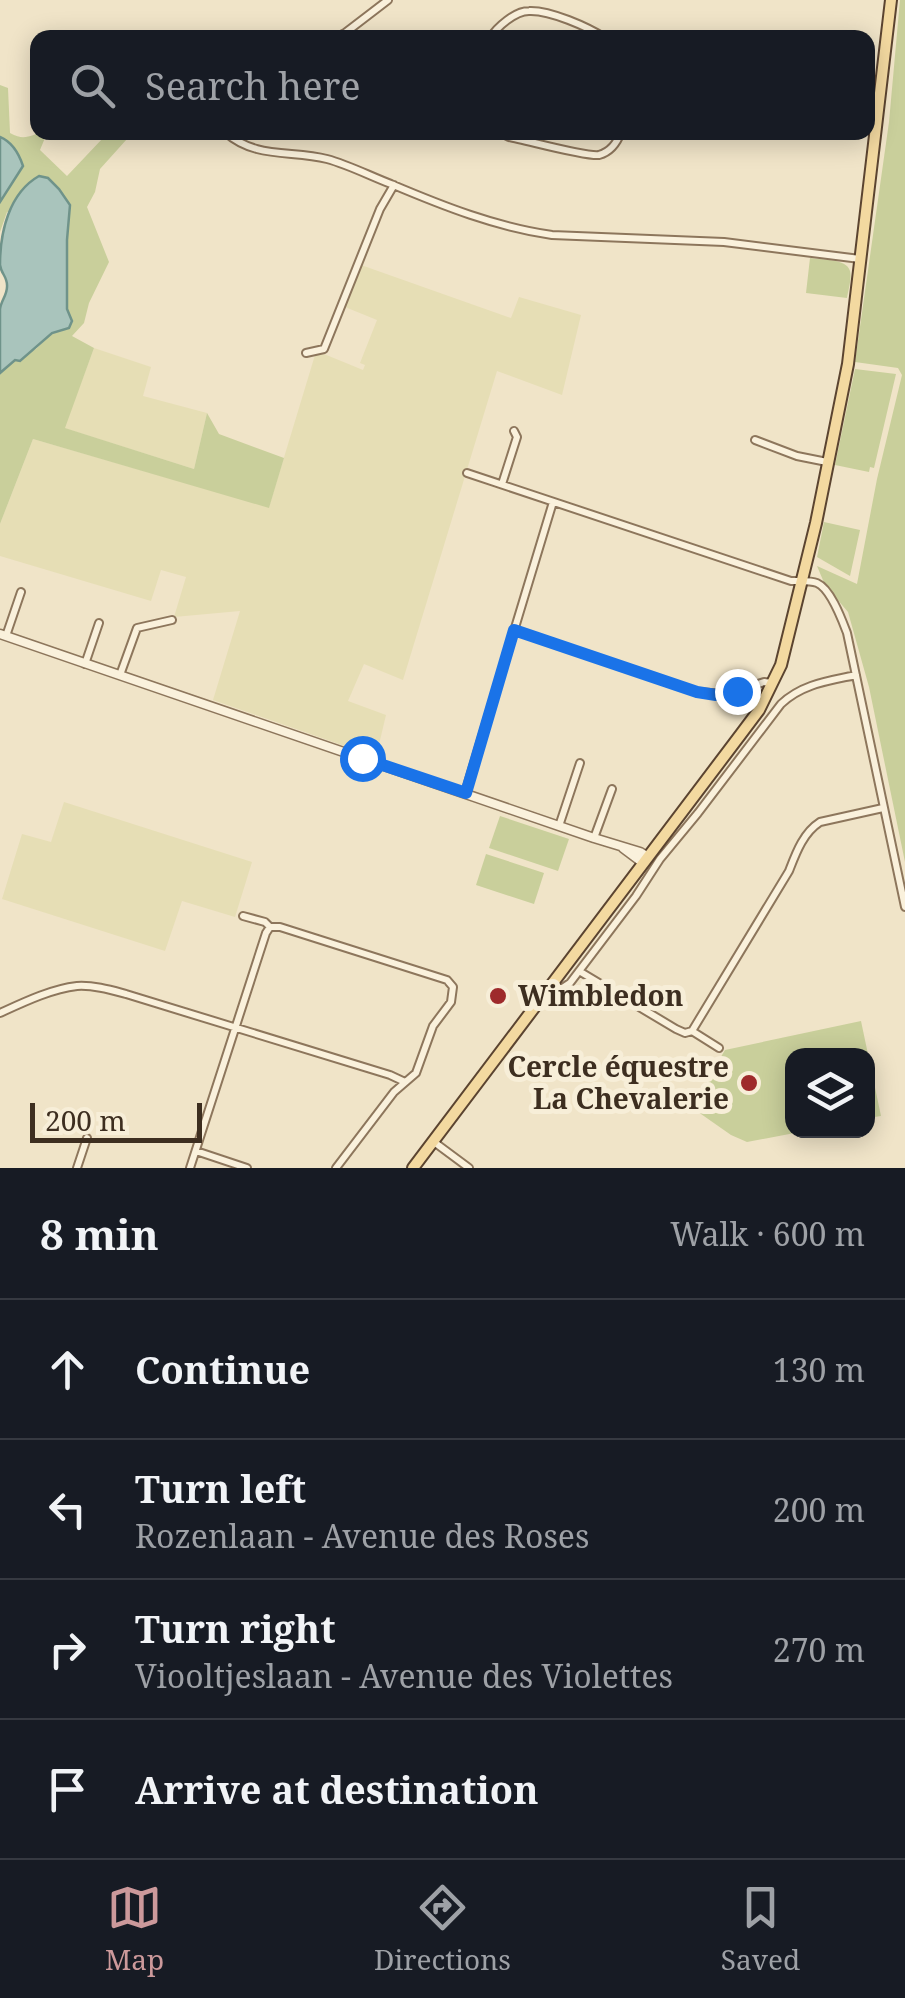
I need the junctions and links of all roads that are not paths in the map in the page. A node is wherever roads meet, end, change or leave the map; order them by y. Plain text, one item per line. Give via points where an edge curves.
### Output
1 (388, 0) edge
2 (890, 0) edge
3 (346, 30) edge
4 (496, 30) edge
5 (591, 30) edge
6 (875, 95) edge
7 (235, 140) edge
8 (531, 140) edge
9 (619, 140) edge
10 (870, 140) edge
11 (394, 185) junction
12 (860, 258) junction
13 (306, 353) dead end
14 (514, 431) dead end
15 (755, 440) dead end
16 (828, 462) junction
17 (467, 472) dead end
18 (502, 484) junction
19 (554, 502) junction
20 (802, 582) junction
21 (21, 592) dead end
22 (172, 620) dead end
23 (99, 623) dead end
24 (514, 630) junction
25 (3, 635) edge
26 (86, 664) junction
27 (856, 675) junction
28 (120, 676) junction
29 (773, 684) junction
30 (580, 763) dead end
31 (612, 789) dead end
32 (466, 793) junction
33 (883, 808) junction
34 (559, 826) junction
35 (594, 838) junction
36 (646, 860) junction
37 (905, 907) edge
38 (243, 916) dead end
39 (270, 928) junction
40 (579, 971) junction
41 (549, 988) junction
42 (0, 1014) edge
43 (235, 1027) junction
44 (692, 1031) junction
45 (719, 1048) dead end
46 (405, 1082) junction
47 (87, 1138) dead end
48 (433, 1141) junction
49 (196, 1151) junction
50 (77, 1168) edge
51 (190, 1168) edge
52 (247, 1168) edge
53 (336, 1168) edge
54 (413, 1168) edge
55 (469, 1168) edge

1 - 3 street
2 - 6 main road
4 - 5 street via 530,11
7 - 11 street via 254,150 326,159
8 - 9 street via 591,155
10 - 12 main road
11 - 12 street via 527,232 724,242
11 - 13 street via 324,349
12 - 16 main road
14 - 18 street
15 - 16 street
16 - 20 main road
17 - 18 street
18 - 19 street
19 - 20 street
19 - 24 street
20 - 27 street via 816,582 836,606
20 - 29 main road
21 - 25 street
22 - 28 street via 136,628
23 - 26 street
24 - 29 street via 697,692 726,694
24 - 32 street
25 - 26 street
26 - 28 street
27 - 33 street
27 - 40 street via 807,686 781,704
28 - 32 street
29 - 36 main road
30 - 34 street
31 - 35 street
32 - 34 street
33 - 37 street
33 - 44 street via 812,828
34 - 35 street
35 - 36 street
36 - 41 main road
38 - 39 street
39 - 43 street
39 - 46 street via 451,982 451,1002 432,1026 416,1074
40 - 41 street via 564,988
40 - 44 street via 676,1029
41 - 48 main road
42 - 43 street via 47,994 97,987
43 - 46 street
43 - 49 street
44 - 45 street
46 - 53 street
47 - 50 street
48 - 54 main road
48 - 55 street
49 - 51 street
49 - 52 street

